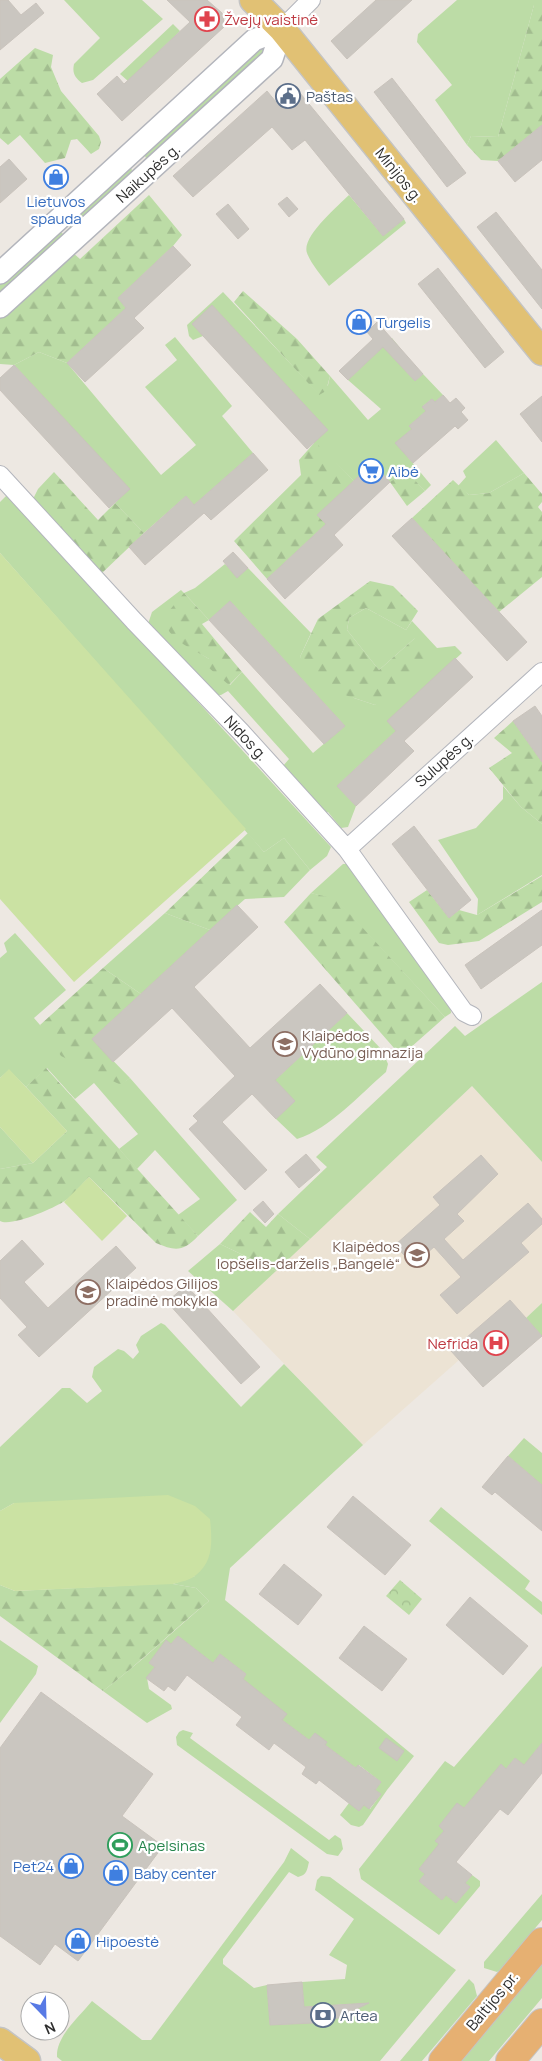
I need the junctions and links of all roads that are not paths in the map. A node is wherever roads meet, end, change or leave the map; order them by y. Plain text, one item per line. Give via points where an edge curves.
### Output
1 (254, 0) edge
2 (311, 0) edge
3 (282, 29) junction
4 (127, 157) junction
5 (144, 177) junction
6 (0, 273) edge
7 (0, 308) edge
8 (542, 352) edge
9 (0, 475) edge
10 (542, 672) edge
11 (347, 849) junction
12 (472, 1016) dead end
13 (542, 1942) edge
14 (542, 2023) edge
15 (0, 2041) edge
16 (27, 2061) edge
17 (443, 2061) edge
18 (510, 2061) edge

1 - 3 main road, Minijos g.
2 - 3 street, Naikupės g.
3 - 4 street, Naikupės g. via 254,40
3 - 5 street, Naikupės g. via 272,59
3 - 8 main road, Minijos g.
4 - 5 street
4 - 6 street, Naikupės g.
5 - 7 street, Naikupės g.
9 - 11 street, Nidos g.
10 - 11 street, Sulupės g.
11 - 12 street, Nidos g. via 464,1012
13 - 17 highway, Baltijos pr.
14 - 18 highway
15 - 16 main road

